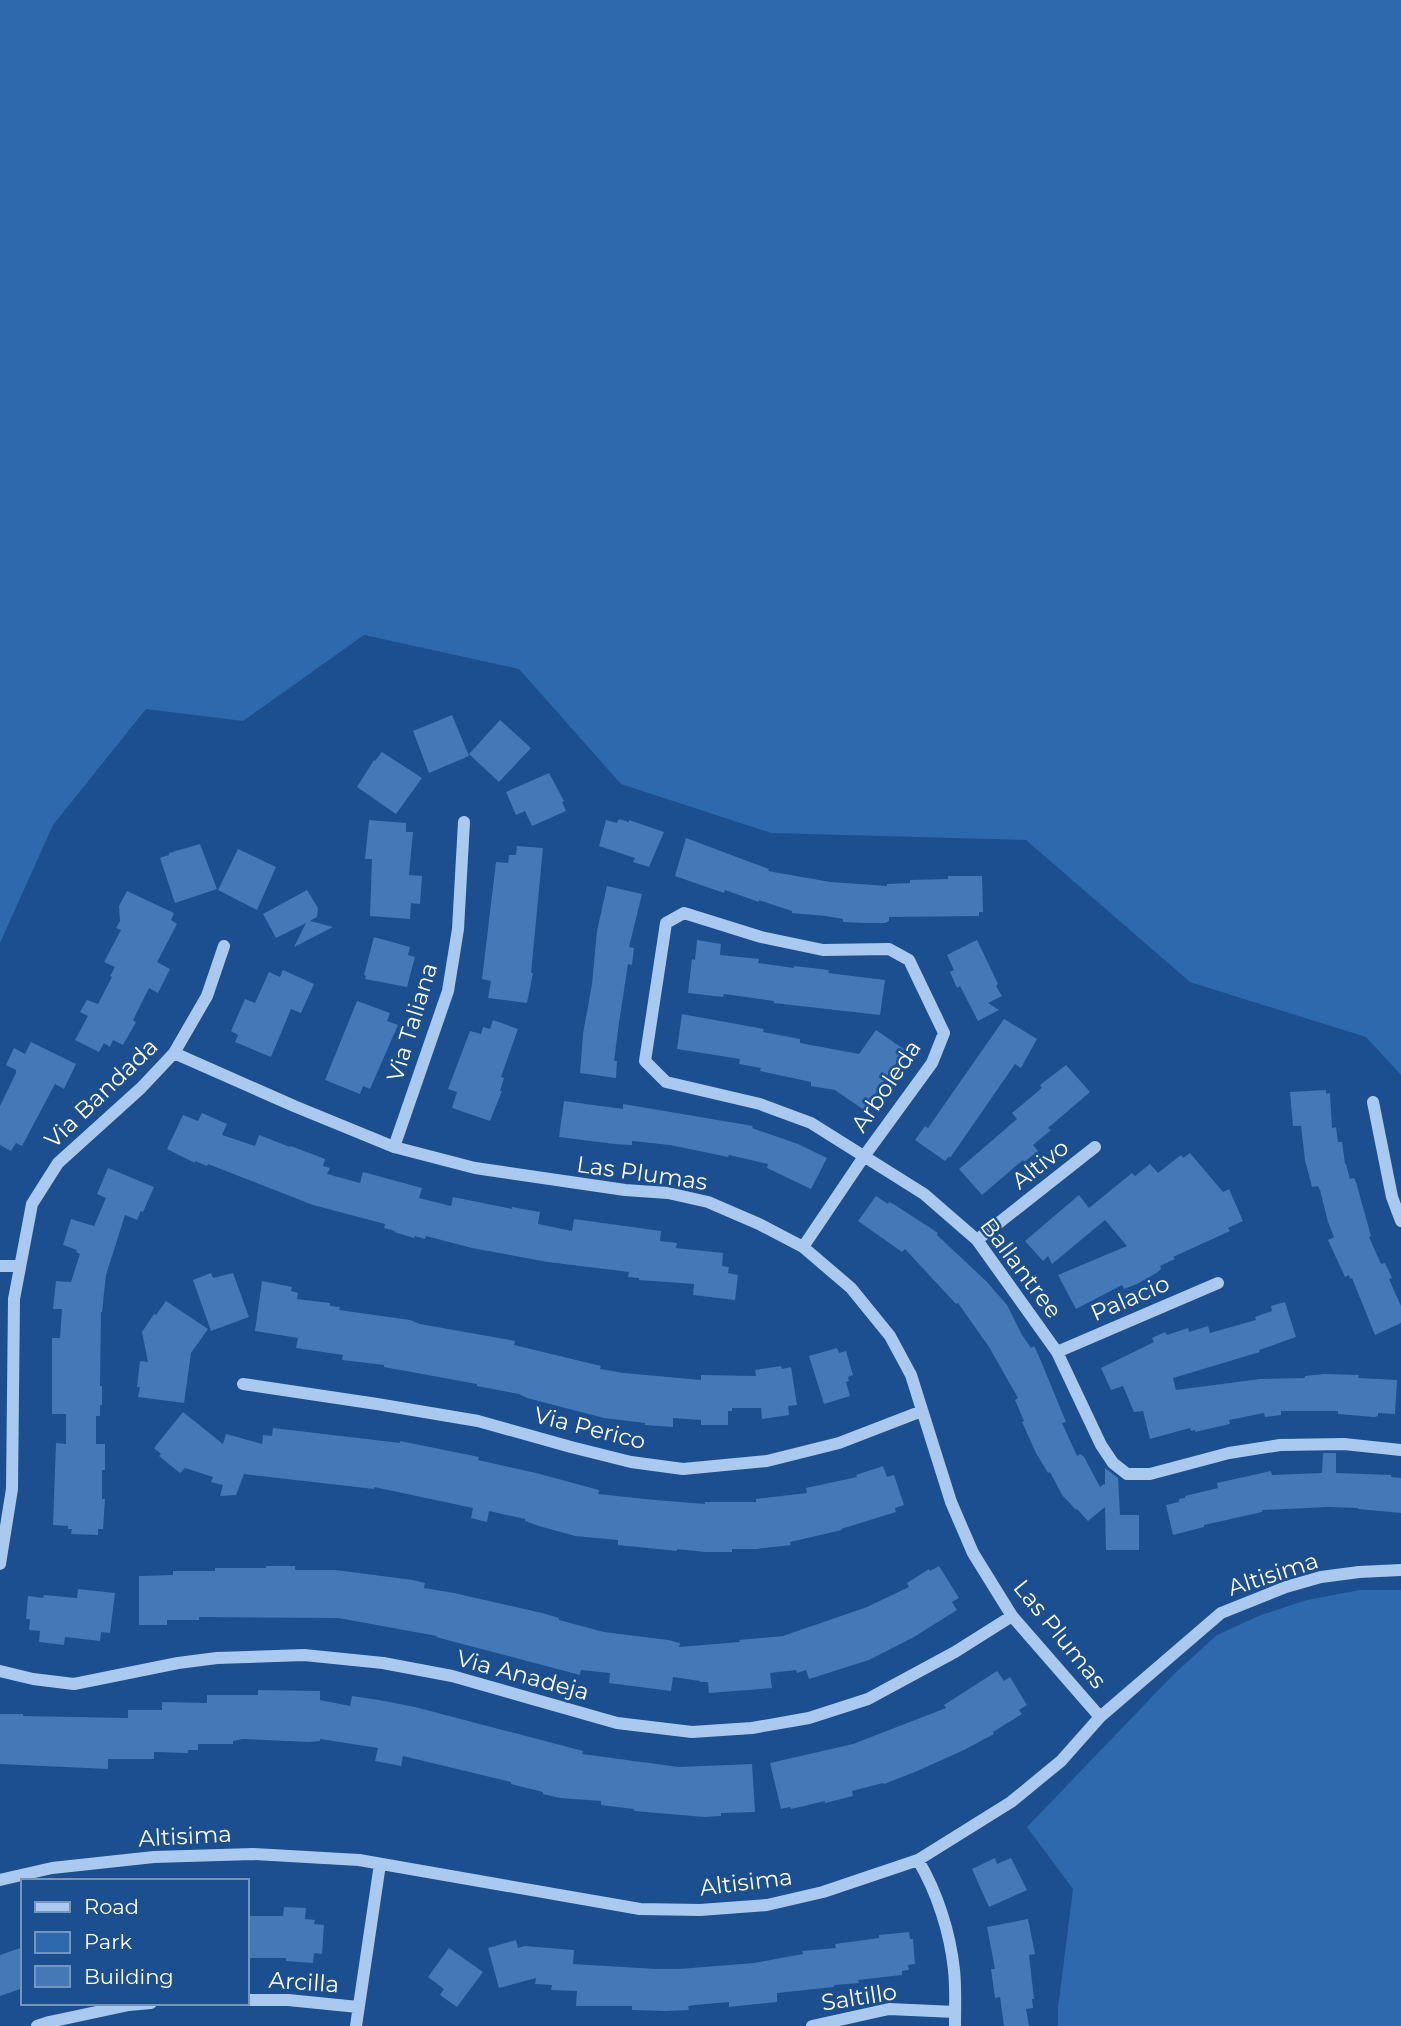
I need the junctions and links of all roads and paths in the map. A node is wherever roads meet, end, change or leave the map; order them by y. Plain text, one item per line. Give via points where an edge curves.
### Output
1 (464, 822) dead end
2 (684, 913) joint
3 (224, 946) dead end
4 (174, 1053) junction
5 (1373, 1102) dead end
6 (394, 1147) junction
7 (1095, 1147) dead end
8 (865, 1155) junction
9 (1396, 1196) edge
10 (1401, 1221) edge
11 (978, 1240) junction
12 (803, 1247) junction
13 (0, 1266) edge
14 (20, 1266) junction
15 (1218, 1283) dead end
16 (1057, 1352) junction
17 (243, 1384) dead end
18 (922, 1411) junction
19 (1401, 1450) edge
20 (0, 1564) edge
21 (1401, 1570) edge
22 (1012, 1616) junction
23 (0, 1671) edge
24 (1100, 1717) junction
25 (918, 1860) junction
26 (380, 1864) junction
27 (0, 1880) edge
28 (248, 2000) edge
29 (129, 2005) edge
30 (358, 2007) junction
31 (955, 2012) junction
32 (37, 2026) edge
33 (356, 2026) edge
34 (812, 2026) edge
35 (955, 2026) edge

1 - 6 street, Via Taliana via 458,929 448,991
2 - 8 street, Ballantree via 666,923 645,1061 666,1082 760,1104 811,1123
2 - 8 street, Arboleda via 823,950 889,949 909,960 944,1033 932,1063
3 - 4 street, Via Bandada via 207,996
4 - 6 street, Las Plumas
4 - 14 street, Via Bandada via 58,1163 32,1204
5 - 9 street
6 - 12 street, Las Plumas via 487,1170 708,1202
7 - 11 street, Altivo
8 - 11 street, Ballantree via 925,1194
8 - 12 street, Arboleda
9 - 10 street
11 - 16 street, Ballantree
12 - 18 street, Las Plumas via 851,1288 890,1336 911,1375
13 - 14 street
14 - 20 street, Via Bandada via 15,1299 12,1489
15 - 16 street, Palacio
16 - 19 street, Ballantree via 1101,1445 1112,1463 1127,1474 1150,1474 1280,1445 1343,1444
17 - 18 street, Via Perico via 478,1421 631,1462 683,1469 767,1461 839,1443
18 - 22 street, Las Plumas via 956,1515 973,1553
21 - 24 street, Altisima via 1321,1577 1221,1613
22 - 23 street, Via Anadeja via 868,1699 809,1718 692,1732 617,1723 452,1676 304,1655 217,1658 75,1684
22 - 24 street, Las Plumas
24 - 25 street, Altisima via 1011,1802
25 - 26 street, Altisima via 767,1905 701,1910 640,1909
25 - 31 street via 944,1923 954,1970
26 - 27 street, Altisima via 253,1854 154,1857 52,1868
26 - 30 street
28 - 30 street, Arcilla
29 - 32 street
30 - 33 street
31 - 34 street, Saltillo via 888,2009
31 - 35 street

